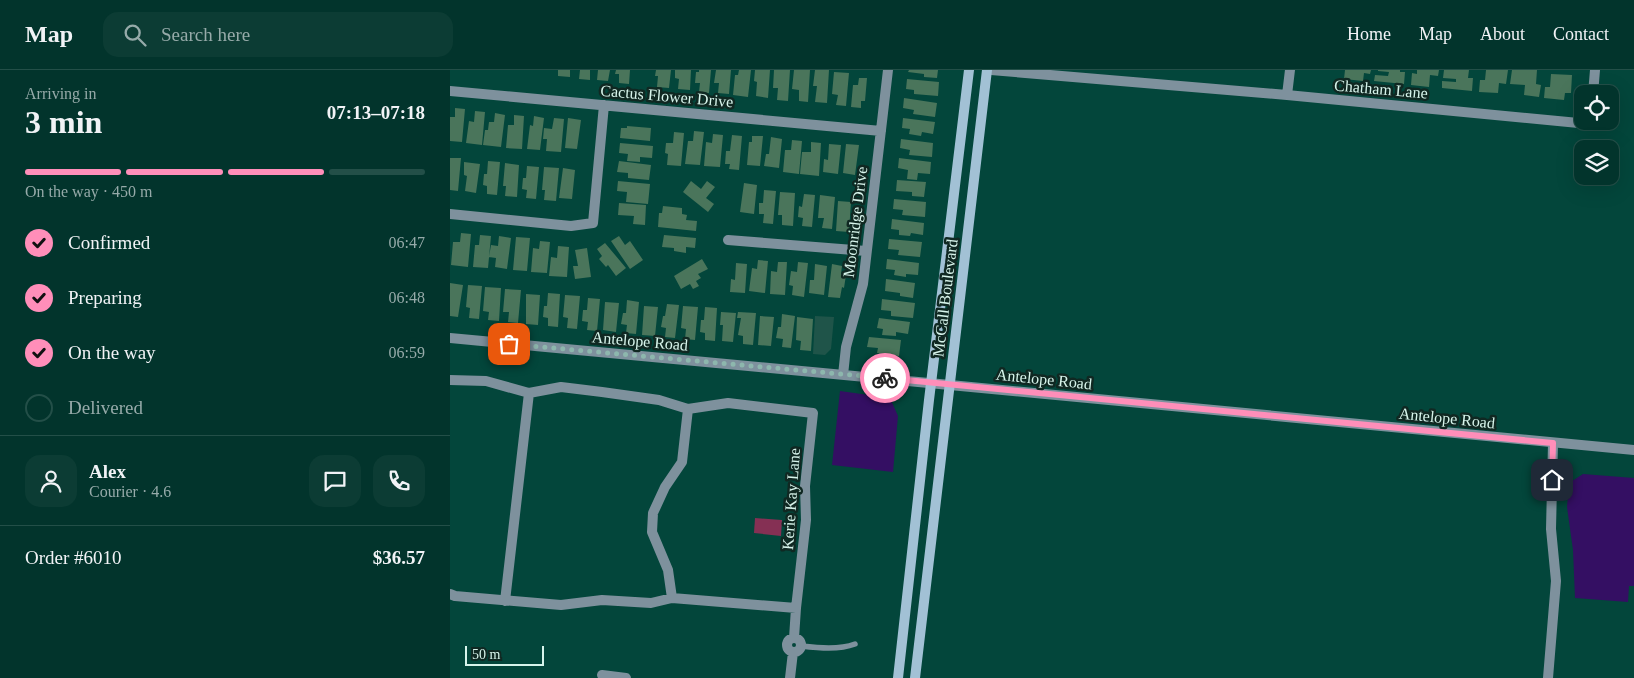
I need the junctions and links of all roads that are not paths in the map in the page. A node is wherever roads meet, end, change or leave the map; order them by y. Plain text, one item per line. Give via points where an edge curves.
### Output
1 (888, 70) edge
2 (969, 70) edge
3 (987, 70) edge
4 (991, 70) edge
5 (1290, 70) edge
6 (1595, 70) edge
7 (1594, 85) edge
8 (450, 91) edge
9 (1288, 95) junction
10 (604, 105) junction
11 (1574, 121) edge
12 (881, 131) junction
13 (450, 214) edge
14 (728, 240) dead end
15 (866, 252) junction
16 (450, 338) edge
17 (843, 375) junction
18 (450, 380) edge
19 (931, 383) junction
20 (950, 385) junction
21 (529, 393) junction
22 (688, 409) junction
23 (1553, 443) junction
24 (1634, 450) edge
25 (450, 594) edge
26 (672, 598) junction
27 (505, 601) junction
28 (796, 608) junction
29 (855, 644) dead end
30 (797, 649) junction
31 (602, 675) dead end
32 (626, 678) edge
33 (790, 678) edge
34 (898, 678) edge
35 (915, 678) edge
36 (1548, 678) edge

1 - 12 street, Moonridge Drive
2 - 19 main road, McCall Boulevard
3 - 20 main road, McCall Boulevard
4 - 9 street, Chatham Lane
5 - 9 street
6 - 7 street
8 - 10 street, Cactus Flower Drive
9 - 11 street, Chatham Lane
10 - 12 street, Cactus Flower Drive
10 - 13 street via 593,223 571,226
12 - 15 street, Moonridge Drive
14 - 15 street
15 - 17 street, Moonridge Drive via 860,302 851,324
16 - 17 street, Antelope Road
17 - 19 street, Antelope Road
18 - 21 street, Kerie Kay Lane via 486,381
19 - 20 street, Antelope Road
19 - 34 main road, McCall Boulevard
20 - 23 street, Antelope Road
20 - 35 main road, McCall Boulevard
21 - 22 street, Kerie Kay Lane via 561,387 659,400
21 - 27 street
22 - 26 street via 682,462 653,512 652,532 668,570
22 - 28 street, Kerie Kay Lane via 728,403 813,413
23 - 24 street, Antelope Road
23 - 36 street via 1551,529 1556,581
25 - 27 street
26 - 27 street via 651,603 602,600 561,605
26 - 28 street
28 - 30 street via 794,638 787,645 788,649
29 - 30 lane
30 - 33 street
31 - 32 street

